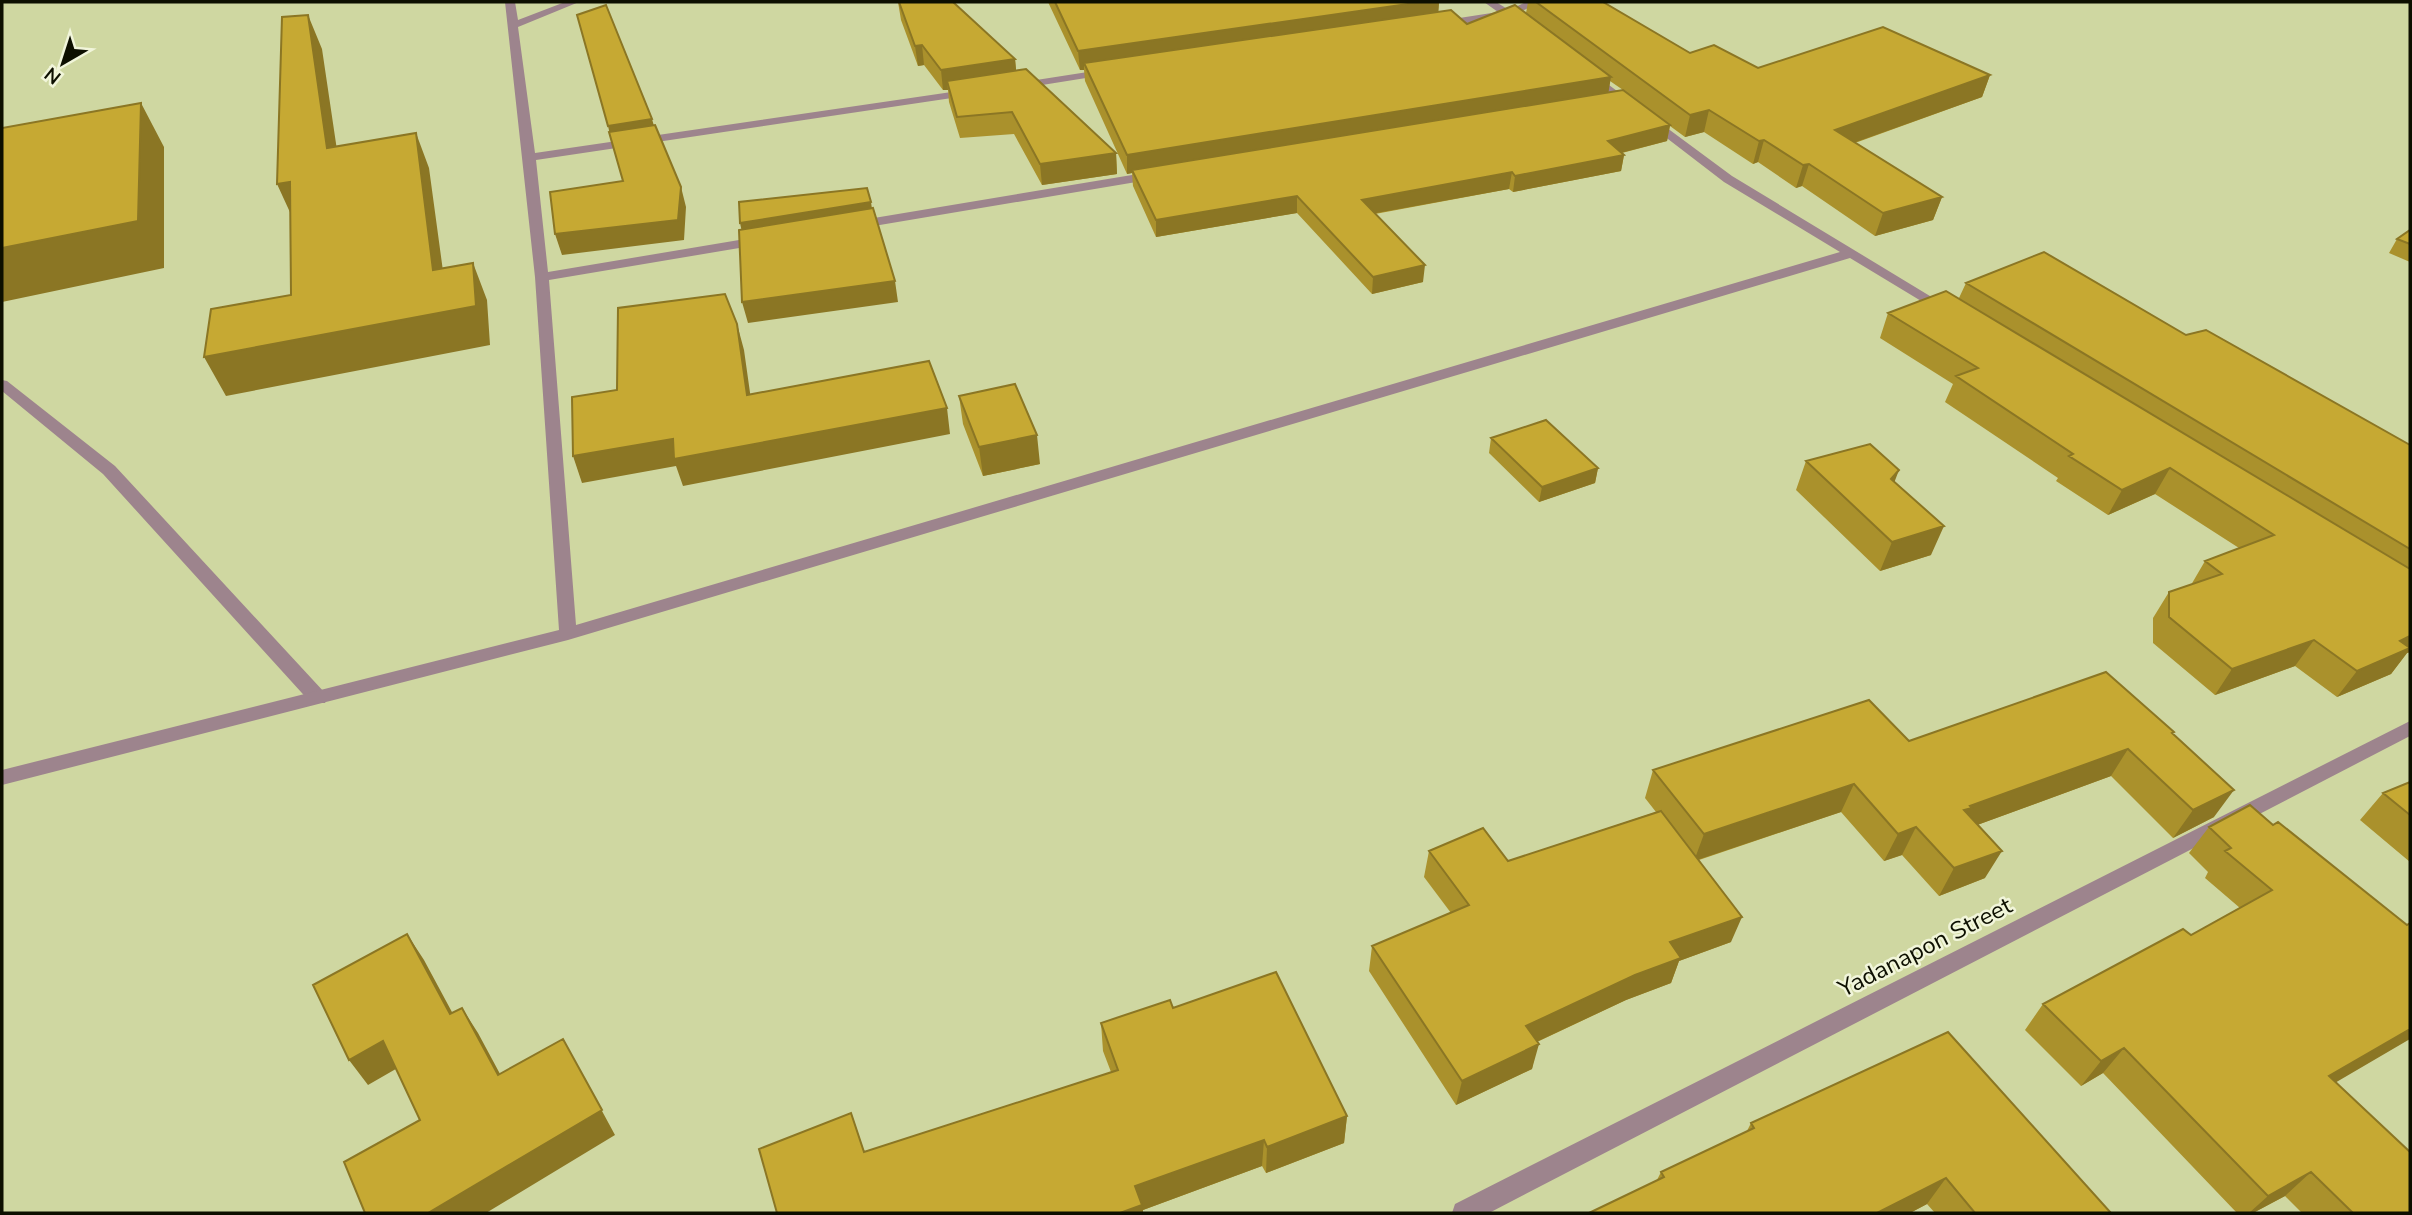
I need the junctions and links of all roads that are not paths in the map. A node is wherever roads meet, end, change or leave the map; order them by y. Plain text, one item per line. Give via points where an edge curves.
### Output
1 (510, 2) edge
2 (574, 2) edge
3 (1489, 2) edge
4 (1534, 2) edge
5 (1511, 13) junction
6 (513, 25) junction
7 (1428, 26) edge
8 (1531, 29) edge
9 (1582, 68) edge
10 (1124, 70) edge
11 (1000, 88) edge
12 (986, 90) edge
13 (530, 157) junction
14 (1171, 173) edge
15 (843, 227) edge
16 (775, 238) edge
17 (1851, 253) junction
18 (542, 277) junction
19 (1958, 318) edge
20 (2, 384) edge
21 (568, 634) junction
22 (318, 698) junction
23 (2410, 728) edge
24 (2, 778) edge
25 (1464, 1213) edge

1 - 6 street
2 - 6 street
3 - 5 street
4 - 5 street
5 - 7 street
5 - 8 street
6 - 13 street
9 - 17 street via 1616,100 1728,179
10 - 11 street
12 - 13 street
13 - 18 street
14 - 15 street
16 - 18 street
17 - 19 street
17 - 21 street
18 - 21 street
20 - 22 street via 109,470
21 - 22 street
22 - 24 street
23 - 25 street, Yadanapon Street

